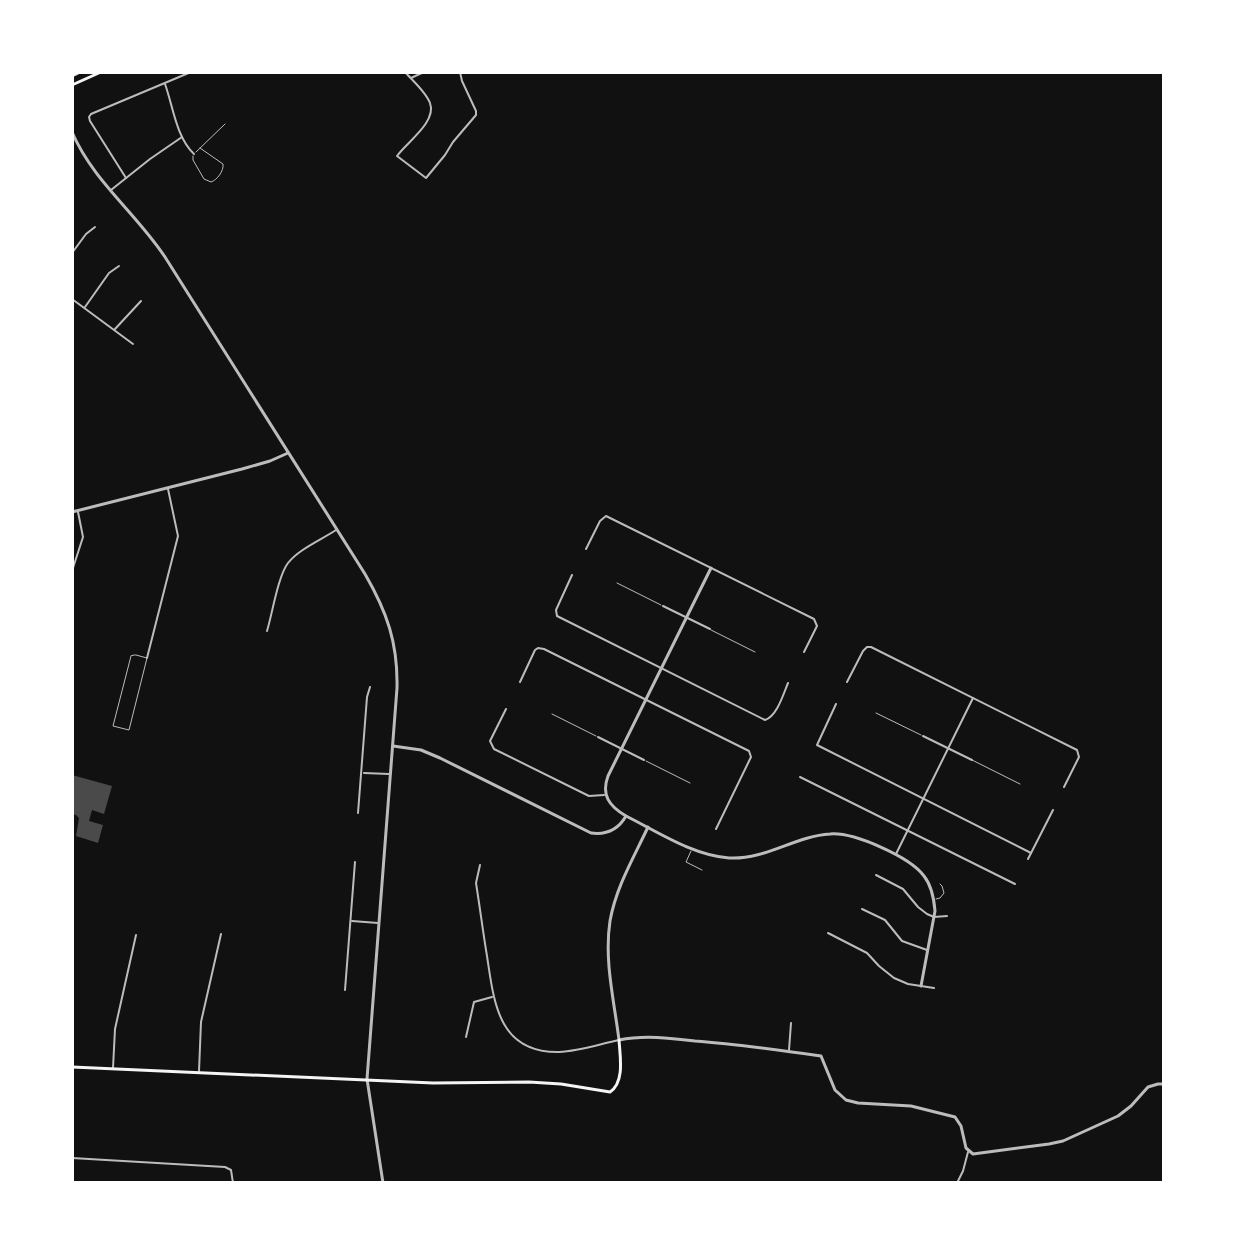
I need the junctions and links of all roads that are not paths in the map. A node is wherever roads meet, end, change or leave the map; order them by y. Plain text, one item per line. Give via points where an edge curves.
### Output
1 (80, 72) edge
2 (101, 72) edge
3 (191, 72) edge
4 (405, 72) edge
5 (424, 72) edge
6 (460, 72) edge
7 (72, 76) edge
8 (411, 78) junction
9 (164, 83) junction
10 (72, 85) edge
11 (225, 124) dead end
12 (72, 132) edge
13 (182, 137) junction
14 (200, 148) junction
15 (194, 154) junction
16 (126, 178) junction
17 (110, 191) junction
18 (95, 227) dead end
19 (72, 253) edge
20 (119, 266) dead end
21 (72, 299) edge
22 (141, 301) dead end
23 (84, 308) junction
24 (115, 330) junction
25 (133, 344) dead end
26 (288, 453) junction
27 (168, 488) junction
28 (78, 510) junction
29 (72, 512) edge
30 (337, 529) junction
31 (586, 549) dead end
32 (711, 568) junction
33 (72, 571) edge
34 (572, 575) dead end
35 (617, 583) dead end
36 (663, 606) joint
37 (687, 618) junction
38 (710, 629) joint
39 (267, 631) dead end
40 (755, 652) dead end
41 (804, 652) dead end
42 (147, 658) junction
43 (661, 668) junction
44 (520, 682) dead end
45 (847, 682) dead end
46 (788, 683) dead end
47 (370, 687) dead end
48 (973, 698) junction
49 (646, 700) junction
50 (836, 704) dead end
51 (506, 709) dead end
52 (876, 713) dead end
53 (552, 714) dead end
54 (923, 736) joint
55 (598, 737) joint
56 (393, 746) junction
57 (621, 749) junction
58 (948, 749) junction
59 (644, 760) joint
60 (972, 760) joint
61 (361, 773) junction
62 (391, 775) junction
63 (800, 777) dead end
64 (690, 783) dead end
65 (1020, 784) dead end
66 (1064, 787) dead end
67 (605, 795) junction
68 (923, 799) junction
69 (1053, 810) dead end
70 (358, 813) dead end
71 (626, 816) junction
72 (648, 827) junction
73 (716, 829) dead end
74 (907, 830) junction
75 (692, 848) junction
76 (1031, 853) junction
77 (895, 855) junction
78 (1028, 859) dead end
79 (355, 862) dead end
80 (480, 865) dead end
81 (702, 870) dead end
82 (876, 875) dead end
83 (926, 879) junction
84 (933, 880) dead end
85 (940, 884) dead end
86 (1015, 884) dead end
87 (934, 900) junction
88 (862, 909) dead end
89 (947, 916) dead end
90 (934, 917) junction
91 (350, 920) junction
92 (379, 923) junction
93 (828, 933) dead end
94 (221, 934) dead end
95 (136, 935) dead end
96 (928, 951) junction
97 (921, 986) junction
98 (934, 988) dead end
99 (345, 990) dead end
100 (493, 997) junction
101 (791, 1023) dead end
102 (466, 1037) dead end
103 (619, 1040) junction
104 (789, 1052) junction
105 (72, 1067) edge
106 (113, 1069) junction
107 (199, 1072) junction
108 (367, 1079) junction
109 (1164, 1084) edge
110 (969, 1151) junction
111 (72, 1158) edge
112 (233, 1183) edge
113 (383, 1183) edge
114 (957, 1183) edge

1 - 7 main road
2 - 10 main road
3 - 9 street
4 - 8 street
5 - 8 street
6 - 8 street via 476,115 428,177 397,156 431,113 429,100
9 - 13 street
9 - 16 street via 89,117
11 - 14 lane
12 - 17 street
13 - 15 street
13 - 16 street
14 - 15 lane
14 - 15 lane via 223,164 216,180 204,179
16 - 17 street
17 - 26 street via 161,250
18 - 19 street
20 - 23 street
21 - 23 street
22 - 24 street
23 - 24 street
24 - 25 street
26 - 27 street
26 - 30 street
27 - 28 street
27 - 42 street via 178,536
28 - 29 street
28 - 33 street via 83,537
30 - 39 street via 285,568
30 - 56 street via 376,593 391,631 398,676
31 - 32 street via 606,516
32 - 37 street
32 - 41 street via 814,619 817,626
34 - 43 street via 557,616
35 - 36 lane
36 - 37 street
37 - 38 street
37 - 43 street
38 - 40 lane
42 - 42 lane via 129,730 113,726 131,656
43 - 46 street via 765,720 771,718
43 - 49 street
44 - 49 street via 535,650 541,648
45 - 48 street via 869,647
47 - 61 street
48 - 58 street
48 - 66 street via 1077,750 1079,757
49 - 57 street
49 - 73 street via 751,753
50 - 68 street via 817,745
51 - 67 street via 490,741 494,749 589,796
52 - 54 lane
53 - 55 lane
54 - 58 street
55 - 57 street
56 - 62 street
56 - 71 street via 440,758 591,833 612,831
57 - 59 street
57 - 67 street
58 - 60 street
58 - 68 street
59 - 64 lane
60 - 65 lane
61 - 62 street
61 - 70 street
62 - 92 street
63 - 74 street
67 - 71 street
68 - 74 street
68 - 76 street
69 - 76 street
71 - 72 street
72 - 75 street
72 - 103 street via 620,886 610,922 609,969
74 - 77 street
74 - 86 street
75 - 77 street via 724,857 753,857 834,834 853,836
75 - 81 lane via 686,862
76 - 78 street
77 - 83 street
79 - 91 street
80 - 100 street via 476,883
82 - 90 street via 903,889
83 - 84 lane
83 - 87 street
85 - 87 lane via 944,893
87 - 90 street
88 - 96 street via 885,920 902,941
89 - 90 street
90 - 96 street
91 - 92 street
91 - 99 street
92 - 108 street
93 - 97 street via 867,953 894,978
94 - 107 street via 201,1022
95 - 106 street via 115,1029
96 - 97 street
97 - 98 street
100 - 102 street via 474,1002
100 - 103 street via 505,1027 534,1048 560,1052
101 - 104 street
103 - 104 street via 659,1038
103 - 108 main road via 619,1080 610,1092 529,1082
104 - 110 street via 821,1056 835,1090 850,1102 911,1106 955,1117
105 - 106 main road
106 - 107 main road
107 - 108 main road
108 - 113 street
109 - 110 street via 1148,1087 1118,1116 1056,1143
110 - 114 street
111 - 112 street via 225,1167 231,1170

